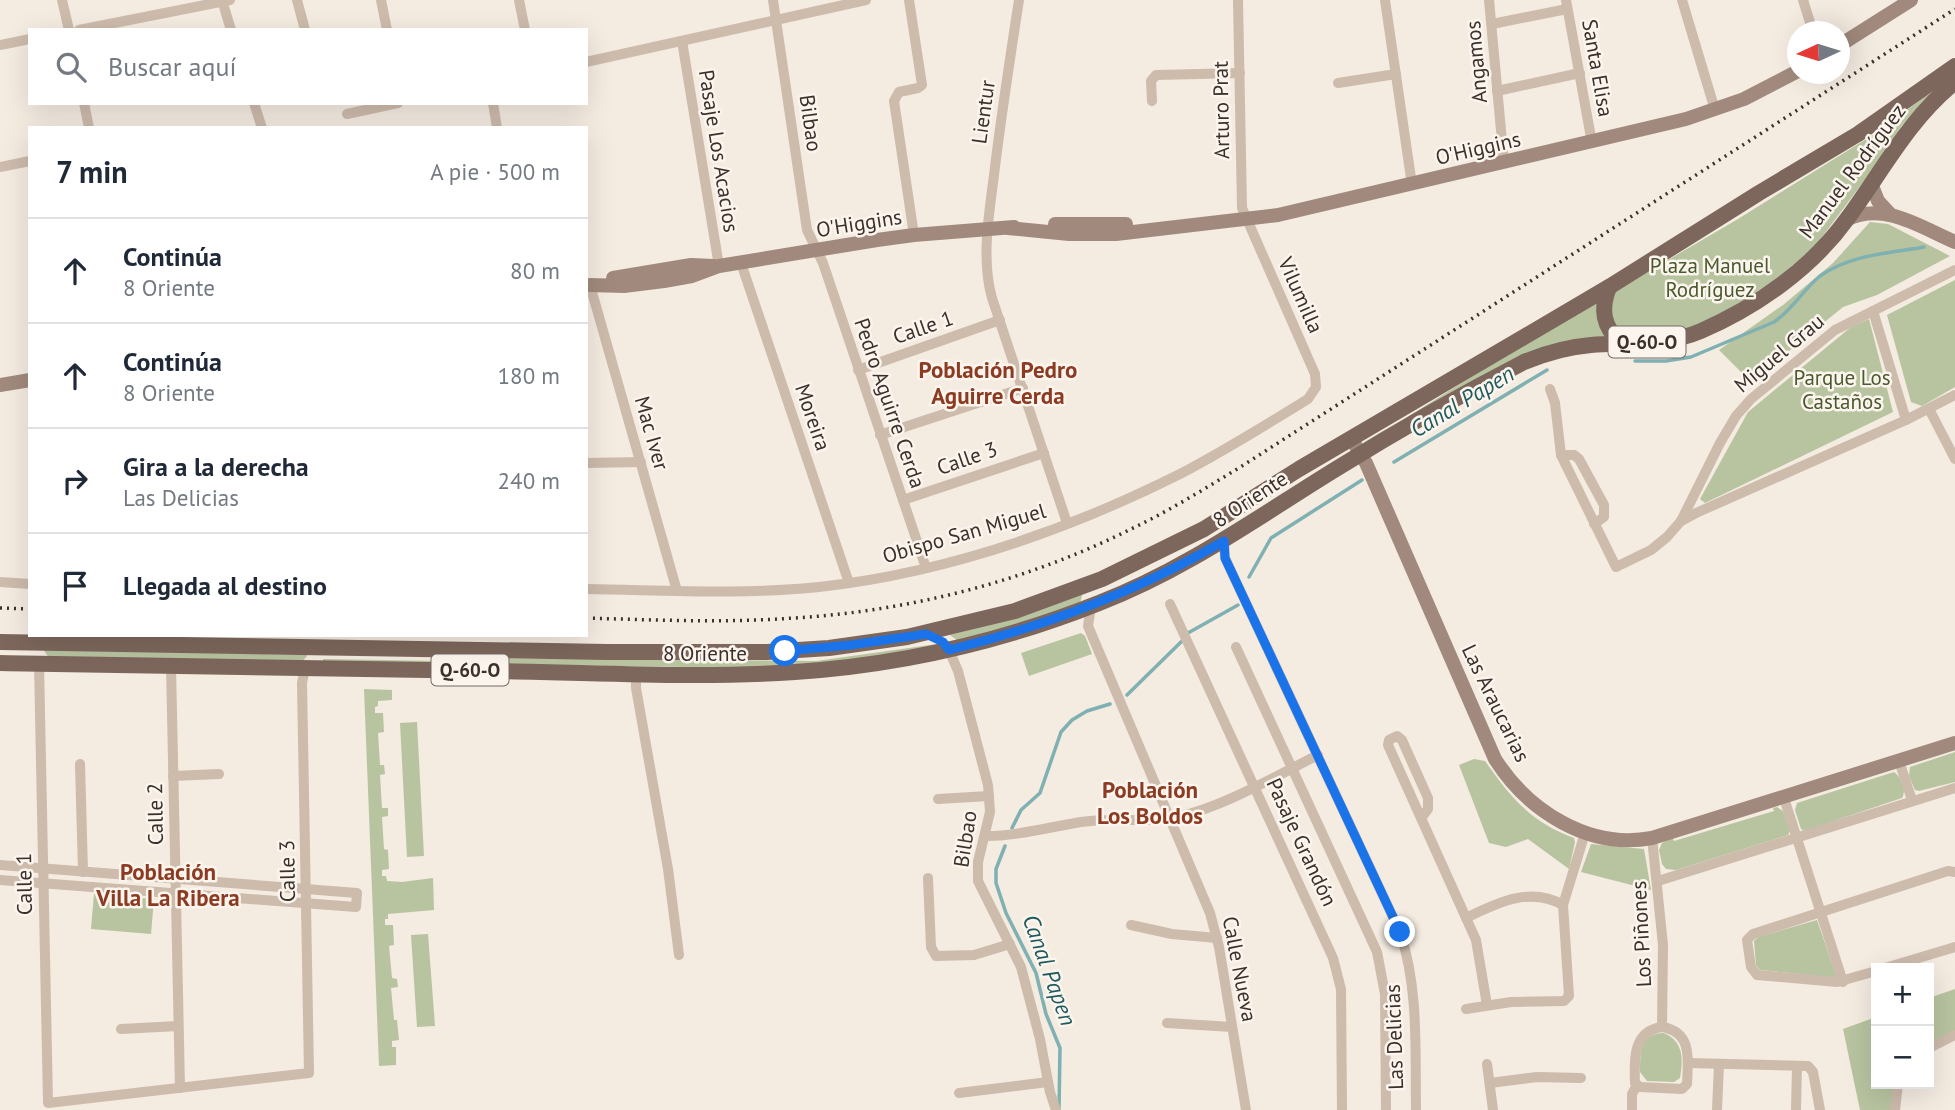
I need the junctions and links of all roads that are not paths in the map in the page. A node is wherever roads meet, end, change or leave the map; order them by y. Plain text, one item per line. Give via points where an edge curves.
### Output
1 (62, 0) edge
2 (225, 0) edge
3 (297, 0) edge
4 (381, 0) edge
5 (519, 0) edge
6 (773, 0) edge
7 (866, 0) edge
8 (909, 0) edge
9 (1019, 0) edge
10 (1238, 0) edge
11 (1385, 0) edge
12 (1489, 0) edge
13 (1682, 0) edge
14 (1804, 0) edge
15 (1911, 0) edge
16 (1566, 5) edge
17 (776, 20) junction
18 (1810, 21) edge
19 (1492, 24) junction
20 (69, 28) edge
21 (89, 28) edge
22 (231, 28) edge
23 (304, 28) edge
24 (387, 28) edge
25 (525, 28) edge
26 (1850, 38) edge
27 (28, 39) edge
28 (682, 41) junction
29 (0, 45) edge
30 (588, 62) edge
31 (1955, 66) edge
32 (1240, 73) junction
33 (1580, 73) junction
34 (1396, 74) junction
35 (1787, 77) edge
36 (1955, 82) edge
37 (1338, 83) dead end
38 (1497, 90) junction
39 (1152, 101) dead end
40 (84, 105) edge
41 (255, 105) edge
42 (389, 105) edge
43 (493, 105) edge
44 (1715, 110) junction
45 (347, 114) dead end
46 (89, 126) edge
47 (261, 126) edge
48 (497, 126) edge
49 (1592, 143) junction
50 (28, 161) edge
51 (1504, 163) junction
52 (0, 167) edge
53 (1871, 183) junction
54 (1412, 185) junction
55 (1890, 214) junction
56 (1246, 220) junction
57 (1846, 220) junction
58 (988, 229) junction
59 (914, 235) junction
60 (1955, 242) edge
61 (816, 251) junction
62 (741, 263) junction
63 (719, 266) junction
64 (1955, 270) edge
65 (588, 285) edge
66 (1609, 287) junction
67 (1873, 311) junction
68 (1000, 320) junction
69 (1621, 344) junction
70 (858, 370) junction
71 (28, 380) edge
72 (0, 385) edge
73 (1316, 387) joint
74 (1023, 388) junction
75 (1550, 389) dead end
76 (1955, 395) edge
77 (1929, 409) junction
78 (1906, 420) junction
79 (880, 435) junction
80 (1351, 438) junction
81 (1044, 453) junction
82 (1361, 454) junction
83 (1561, 456) junction
84 (1955, 459) edge
85 (588, 463) edge
86 (640, 463) junction
87 (903, 500) junction
88 (1681, 521) junction
89 (1067, 523) junction
90 (1594, 524) junction
91 (1224, 541) junction
92 (926, 568) junction
93 (1102, 579) junction
94 (0, 582) edge
95 (849, 583) junction
96 (28, 584) edge
97 (588, 589) edge
98 (677, 590) junction
99 (1170, 604) dead end
100 (1091, 607) junction
101 (926, 634) junction
102 (8, 642) edge
103 (332, 647) junction
104 (1236, 648) dead end
105 (949, 650) junction
106 (0, 663) edge
107 (39, 664) junction
108 (171, 666) junction
109 (305, 668) junction
110 (636, 673) junction
111 (1955, 743) edge
112 (1318, 755) junction
113 (1899, 761) junction
114 (80, 764) dead end
115 (1292, 768) junction
116 (219, 774) dead end
117 (173, 776) junction
118 (1254, 786) junction
119 (1955, 788) edge
120 (989, 796) junction
121 (1784, 798) junction
122 (938, 799) dead end
123 (1912, 800) junction
124 (1422, 817) junction
125 (1170, 819) junction
126 (1585, 833) junction
127 (986, 836) junction
128 (1652, 838) junction
129 (1797, 838) junction
130 (0, 865) edge
131 (43, 869) junction
132 (83, 872) junction
133 (1955, 872) edge
134 (928, 878) dead end
135 (175, 879) junction
136 (0, 880) edge
137 (1658, 881) junction
138 (44, 884) junction
139 (307, 889) junction
140 (176, 893) junction
141 (307, 903) junction
142 (1563, 905) junction
143 (1821, 912) junction
144 (1466, 918) junction
145 (1131, 925) dead end
146 (1217, 938) junction
147 (1010, 944) junction
148 (1955, 947) edge
149 (679, 956) dead end
150 (1902, 963) edge
151 (1871, 973) edge
152 (1843, 982) junction
153 (1487, 1005) junction
154 (1466, 1009) dead end
155 (1167, 1023) dead end
156 (178, 1027) junction
157 (1232, 1027) junction
158 (1662, 1027) junction
159 (121, 1029) dead end
160 (1955, 1035) edge
161 (1934, 1046) edge
162 (1688, 1063) junction
163 (1487, 1064) dead end
164 (1719, 1064) junction
165 (1797, 1066) junction
166 (1581, 1078) dead end
167 (1048, 1082) junction
168 (1490, 1083) junction
169 (1637, 1086) junction
170 (180, 1088) junction
171 (1897, 1089) edge
172 (959, 1093) dead end
173 (1056, 1110) edge
174 (1246, 1110) edge
175 (1342, 1110) edge
176 (1386, 1110) edge
177 (1416, 1110) edge
178 (1493, 1110) edge
179 (1632, 1110) edge
180 (1717, 1110) edge
181 (1796, 1110) edge
182 (1820, 1110) edge
183 (1895, 1110) edge

1 - 20 street
2 - 21 street
2 - 22 street
3 - 23 street
4 - 24 street
5 - 25 street
6 - 17 street, Bilbao
7 - 17 street
8 - 59 street via 922,85 899,92 894,102
9 - 58 street, Lientur
10 - 32 street, Arturo Prat
11 - 34 street
12 - 19 street, Angamos
13 - 44 street
14 - 18 street
15 - 26 main road
16 - 19 street
16 - 33 street, Santa Elisa
17 - 28 street
17 - 61 street, Bilbao via 807,230
19 - 38 street, Angamos
27 - 29 street
28 - 30 street
28 - 63 street, Pasaje Los Acacios
31 - 66 main road, Manuel Rodríguez / Q-60-O via 1878,122
32 - 39 street via 1156,75 1151,81
32 - 56 street, Arturo Prat via 1241,199
33 - 38 street
33 - 49 street, Santa Elisa
34 - 37 street
34 - 54 street
35 - 44 main road, O'Higgins
36 - 53 main road, Manuel Rodríguez / Q-60-O via 1915,120
38 - 51 street, Angamos
40 - 46 street
41 - 47 street
42 - 45 street
43 - 48 street
44 - 49 main road, O'Higgins
49 - 51 main road, O'Higgins
50 - 52 street
51 - 54 main road, O'Higgins
53 - 55 main road via 1876,198
53 - 57 main road, Manuel Rodríguez / Q-60-O
54 - 56 main road, O'Higgins
55 - 57 main road via 1867,213
55 - 60 main road
56 - 58 main road, O'Higgins via 1098,234
56 - 73 street, Vilumilla via 1315,374
57 - 69 main road, Manuel Rodríguez / Q-60-O via 1801,268 1733,315 1685,336
58 - 59 main road, O'Higgins
58 - 68 street, Lientur via 989,290
59 - 61 main road, O'Higgins
61 - 62 main road, O'Higgins
61 - 70 street, Pedro Aguirre Cerda
62 - 63 main road, O'Higgins
62 - 95 street, Moreira
63 - 65 main road, O'Higgins via 691,265
64 - 67 street, Miguel Grau
65 - 86 street, Mac Iver
66 - 69 main road via 1603,315
66 - 80 main road, Manuel Rodríguez / Q-60-O
67 - 78 street
67 - 88 street, Miguel Grau via 1827,336 1744,407 1720,443
68 - 70 street, Calle 1
68 - 74 street, Lientur
69 - 82 main road, Manuel Rodríguez / Q-60-O via 1565,348 1524,362
70 - 79 street, Pedro Aguirre Cerda
71 - 72 main road
73 - 89 street, Obispo San Miguel via 1308,399 1206,460
74 - 79 street
74 - 81 street, Lientur
75 - 83 street
76 - 77 street
77 - 78 street
77 - 84 street
78 - 88 street
79 - 87 street, Pedro Aguirre Cerda
80 - 82 main road, Las Araucarias
80 - 93 main road, 8 Oriente / Q-60-O via 1195,534
81 - 87 street, Calle 3
81 - 89 street, Lientur
82 - 91 main road, 8 Oriente / Q-60-O
82 - 126 main road, Las Araucarias via 1496,759 1533,803
83 - 90 street
83 - 90 street via 1579,458 1604,505 1604,517
85 - 86 street
86 - 98 street, Mac Iver
87 - 92 street, Pedro Aguirre Cerda
88 - 90 street via 1651,550 1616,567
89 - 92 street, Obispo San Miguel
91 - 100 main road, 8 Oriente / Q-60-O
91 - 112 street, Las Delicias via 1225,558
92 - 95 street, Obispo San Miguel
93 - 100 main road via 1091,596
93 - 101 main road, 8 Oriente / Q-60-O via 1015,611
94 - 96 street
95 - 98 street, Obispo San Miguel via 772,590
97 - 98 street, Obispo San Miguel
99 - 118 street, Pasaje Grandón
100 - 105 main road, 8 Oriente / Q-60-O
100 - 125 street, Calle Nueva via 1088,626
101 - 103 main road, 8 Oriente / Q-60-O via 767,652
101 - 105 main road
102 - 103 main road, 8 Oriente / Q-60-O
102 - 107 main road via 30,652
103 - 109 main road
104 - 115 street
105 - 110 main road, 8 Oriente / Q-60-O via 794,672
105 - 120 street, Bilbao via 966,697
106 - 107 main road, 8 Oriente / Q-60-O
107 - 108 main road, 8 Oriente / Q-60-O
107 - 131 street, Calle 1
108 - 109 main road, 8 Oriente / Q-60-O
108 - 117 street, Calle 2
109 - 110 main road, 8 Oriente / Q-60-O
109 - 139 street, Calle 3
110 - 149 street
111 - 113 main road, Las Araucarias
112 - 115 street
112 - 177 street, Las Delicias via 1406,948 1414,996
113 - 121 main road, Las Araucarias
113 - 123 street
114 - 132 street
115 - 118 street
115 - 176 street via 1382,967
116 - 117 street
117 - 135 street, Calle 2
118 - 125 street
118 - 175 street, Pasaje Grandón via 1337,969
119 - 123 street
120 - 122 street
120 - 127 street, Bilbao
121 - 128 main road, Las Araucarias
121 - 129 street
123 - 129 street
124 - 124 street via 1428,798 1402,740 1393,736 1388,746
124 - 144 street
125 - 127 street via 1099,820
125 - 146 street, Calle Nueva
126 - 128 main road, Las Araucarias via 1618,840
126 - 142 street
127 - 147 street, Bilbao via 978,881
128 - 137 street, Los Piñones
129 - 137 street
129 - 143 street
130 - 131 street
131 - 132 street
131 - 138 street, Calle 1
132 - 135 street
133 - 143 street
134 - 147 street via 933,954 961,957
135 - 139 street
135 - 140 street, Calle 2
136 - 138 street
137 - 158 street, Los Piñones via 1664,954
138 - 140 street
138 - 170 street, Calle 1 via 48,1103
139 - 141 street, Calle 3
139 - 141 street via 357,893 356,907
140 - 141 street
140 - 156 street, Calle 2
141 - 170 street, Calle 3 via 309,1073
142 - 144 street via 1521,897
142 - 153 street via 1567,999
143 - 152 street
143 - 152 street via 1750,935 1751,967 1760,975
144 - 153 street via 1476,940
145 - 146 street
146 - 157 street, Calle Nueva
147 - 167 street, Bilbao via 1024,975
148 - 150 street
151 - 152 street
153 - 154 street
155 - 157 street
156 - 159 street
156 - 170 street, Calle 2
157 - 174 street, Calle Nueva
158 - 162 street via 1685,1040
158 - 169 street via 1649,1030 1638,1043
160 - 161 street
162 - 164 street
162 - 169 street via 1684,1088
163 - 168 street
164 - 165 street
164 - 180 street
165 - 181 street
165 - 182 street via 1812,1069
166 - 168 street
167 - 172 street
167 - 173 street, Bilbao
168 - 178 street
169 - 179 street
171 - 183 street

